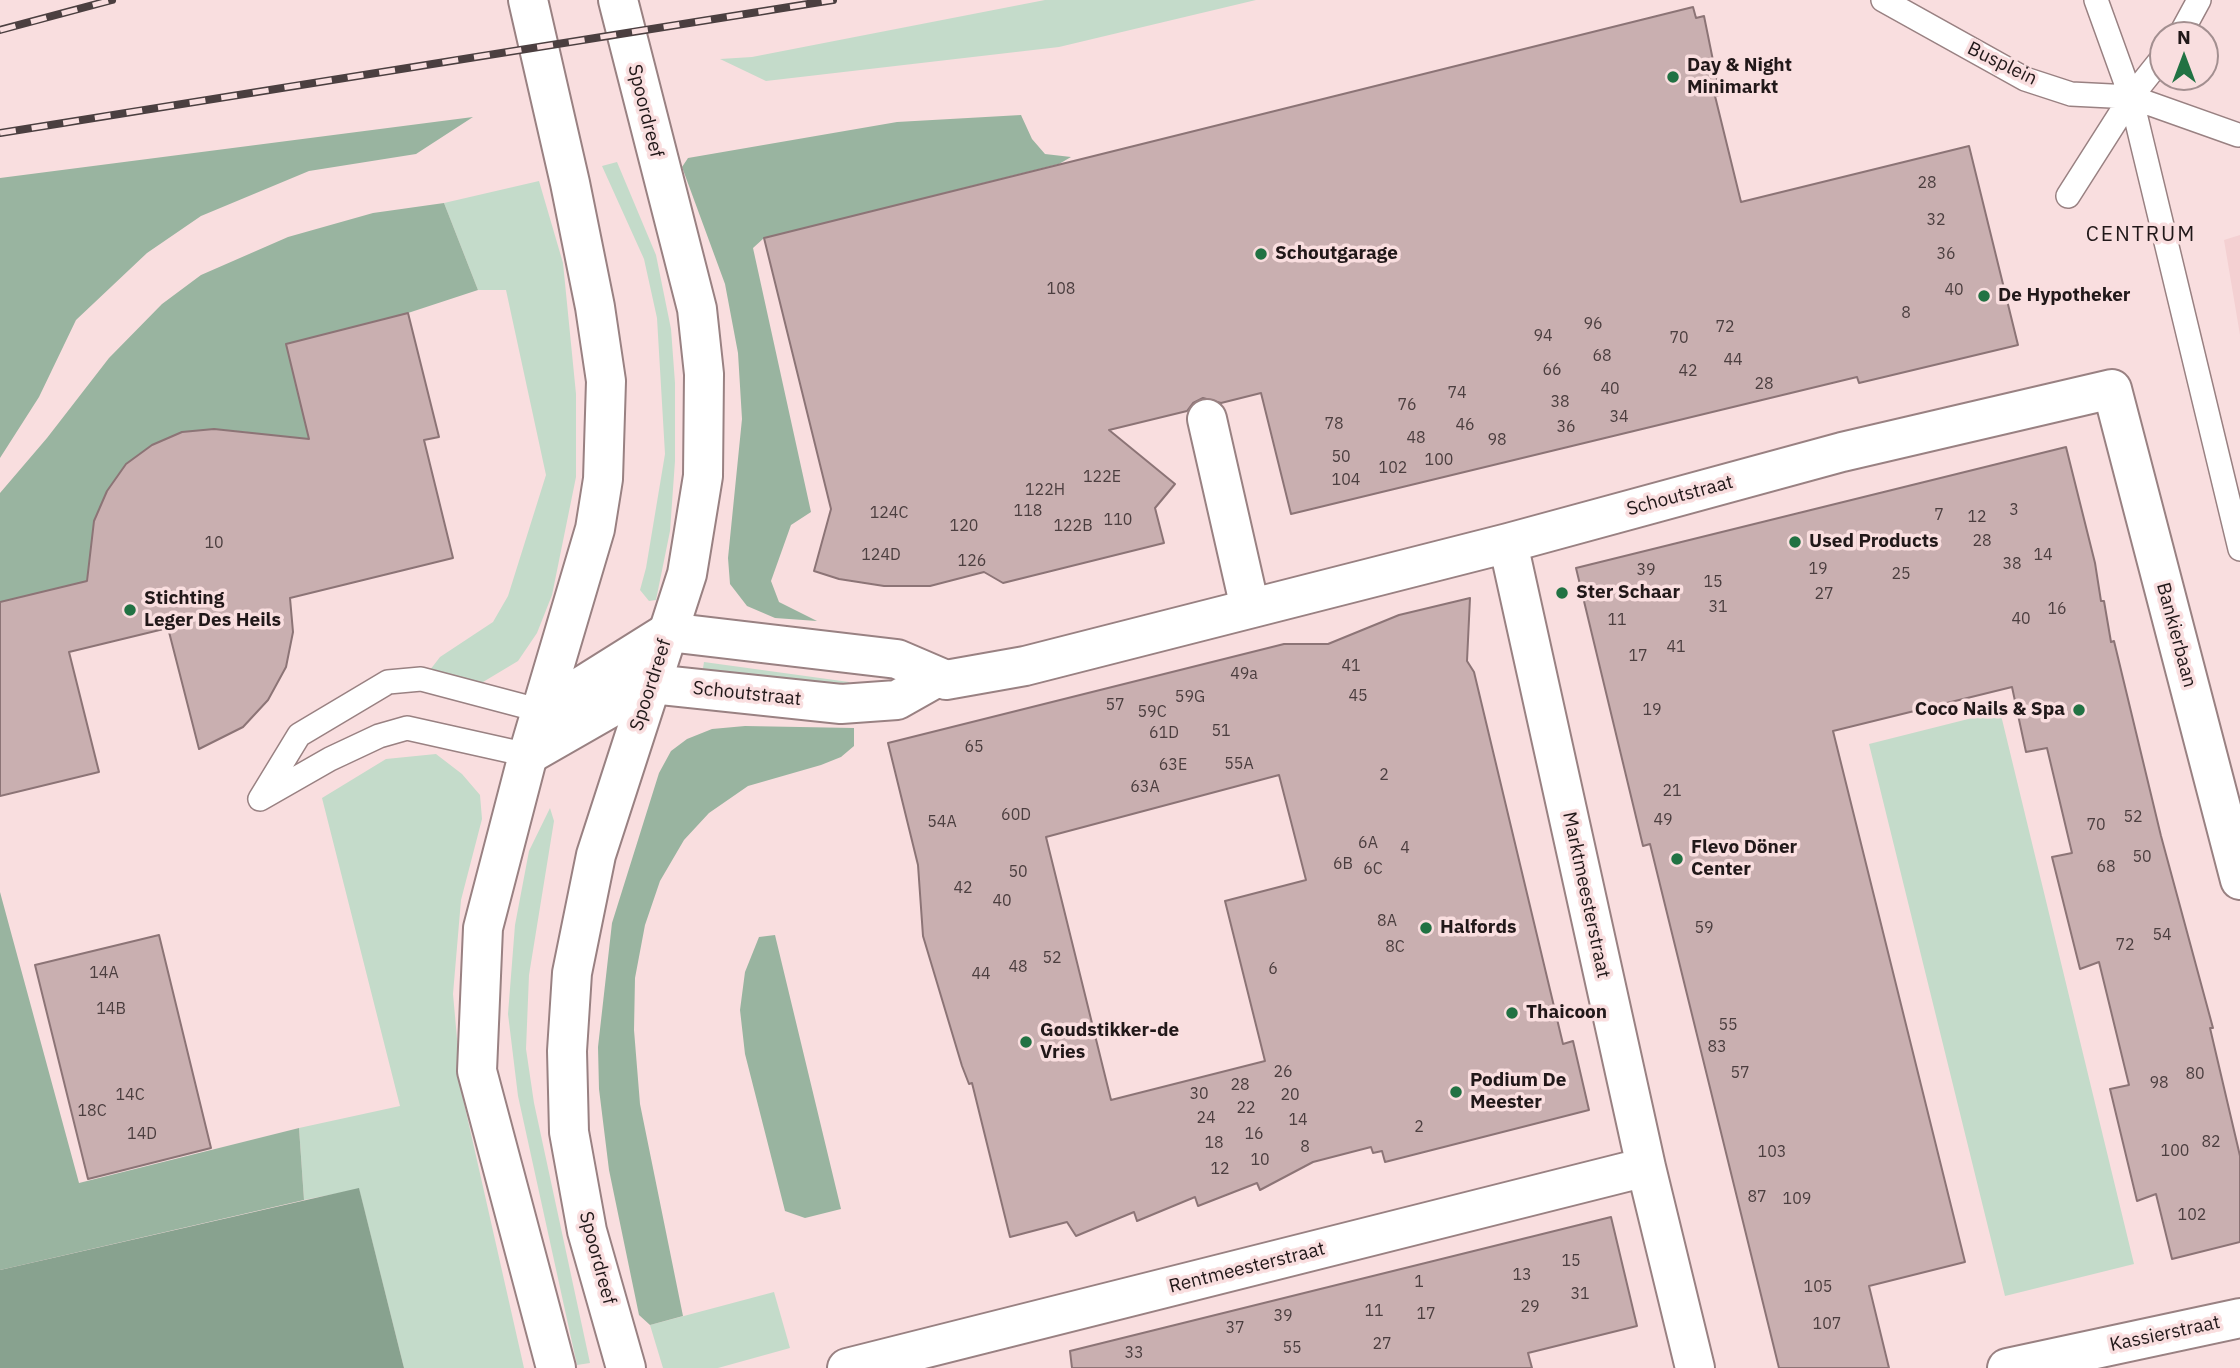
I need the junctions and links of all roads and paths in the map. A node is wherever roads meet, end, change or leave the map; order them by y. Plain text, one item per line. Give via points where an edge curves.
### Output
1 (528, 0) edge
2 (618, 0) edge
3 (1883, 0) edge
4 (2096, 0) edge
5 (2199, 0) edge
6 (2188, 21) edge
7 (2149, 74) edge
8 (2131, 97) junction
9 (2239, 138) edge
10 (2068, 196) dead end
11 (2112, 389) joint
12 (1208, 419) dead end
13 (1508, 543) junction
14 (2240, 549) edge
15 (1250, 608) junction
16 (668, 632) junction
17 (936, 678) junction
18 (652, 684) junction
19 (542, 711) junction
20 (528, 755) junction
21 (2240, 880) edge
22 (1646, 1167) junction
23 (2240, 1318) edge
24 (553, 1356) edge
25 (626, 1368) edge
26 (847, 1368) edge
27 (1695, 1368) edge
28 (2007, 1368) edge

1 - 19 street via 570,183 606,381 603,479 595,529
2 - 16 street, Spoordreef via 697,309 704,374 703,476 687,574
3 - 8 lane, Busplein via 2025,79 2071,94
4 - 8 lane
5 - 6 lane
7 - 8 lane
8 - 9 lane, Busplein
8 - 10 lane
8 - 14 lane
11 - 13 street, Schoutstraat via 1842,452
11 - 21 street, Bankierbaan
12 - 15 street
13 - 15 street, Schoutstraat
13 - 22 street, Marktmeesterstraat
15 - 17 street, Schoutstraat via 1025,666
16 - 17 street, Schoutstraat via 897,659
16 - 18 street, Spoordreef
16 - 19 street
17 - 18 street, Schoutstraat via 897,700 841,704
18 - 20 street
18 - 25 street, Spoordreef via 596,855 572,973 567,1051 569,1132 587,1231
19 - 20 street
19 - 20 lane via 421,679 387,682 299,735 260,799 330,758 407,729
20 - 24 street via 483,928 477,1071
22 - 26 street, Rentmeesterstraat
22 - 27 street, Marktmeesterstraat
23 - 28 street, Kassierstraat

